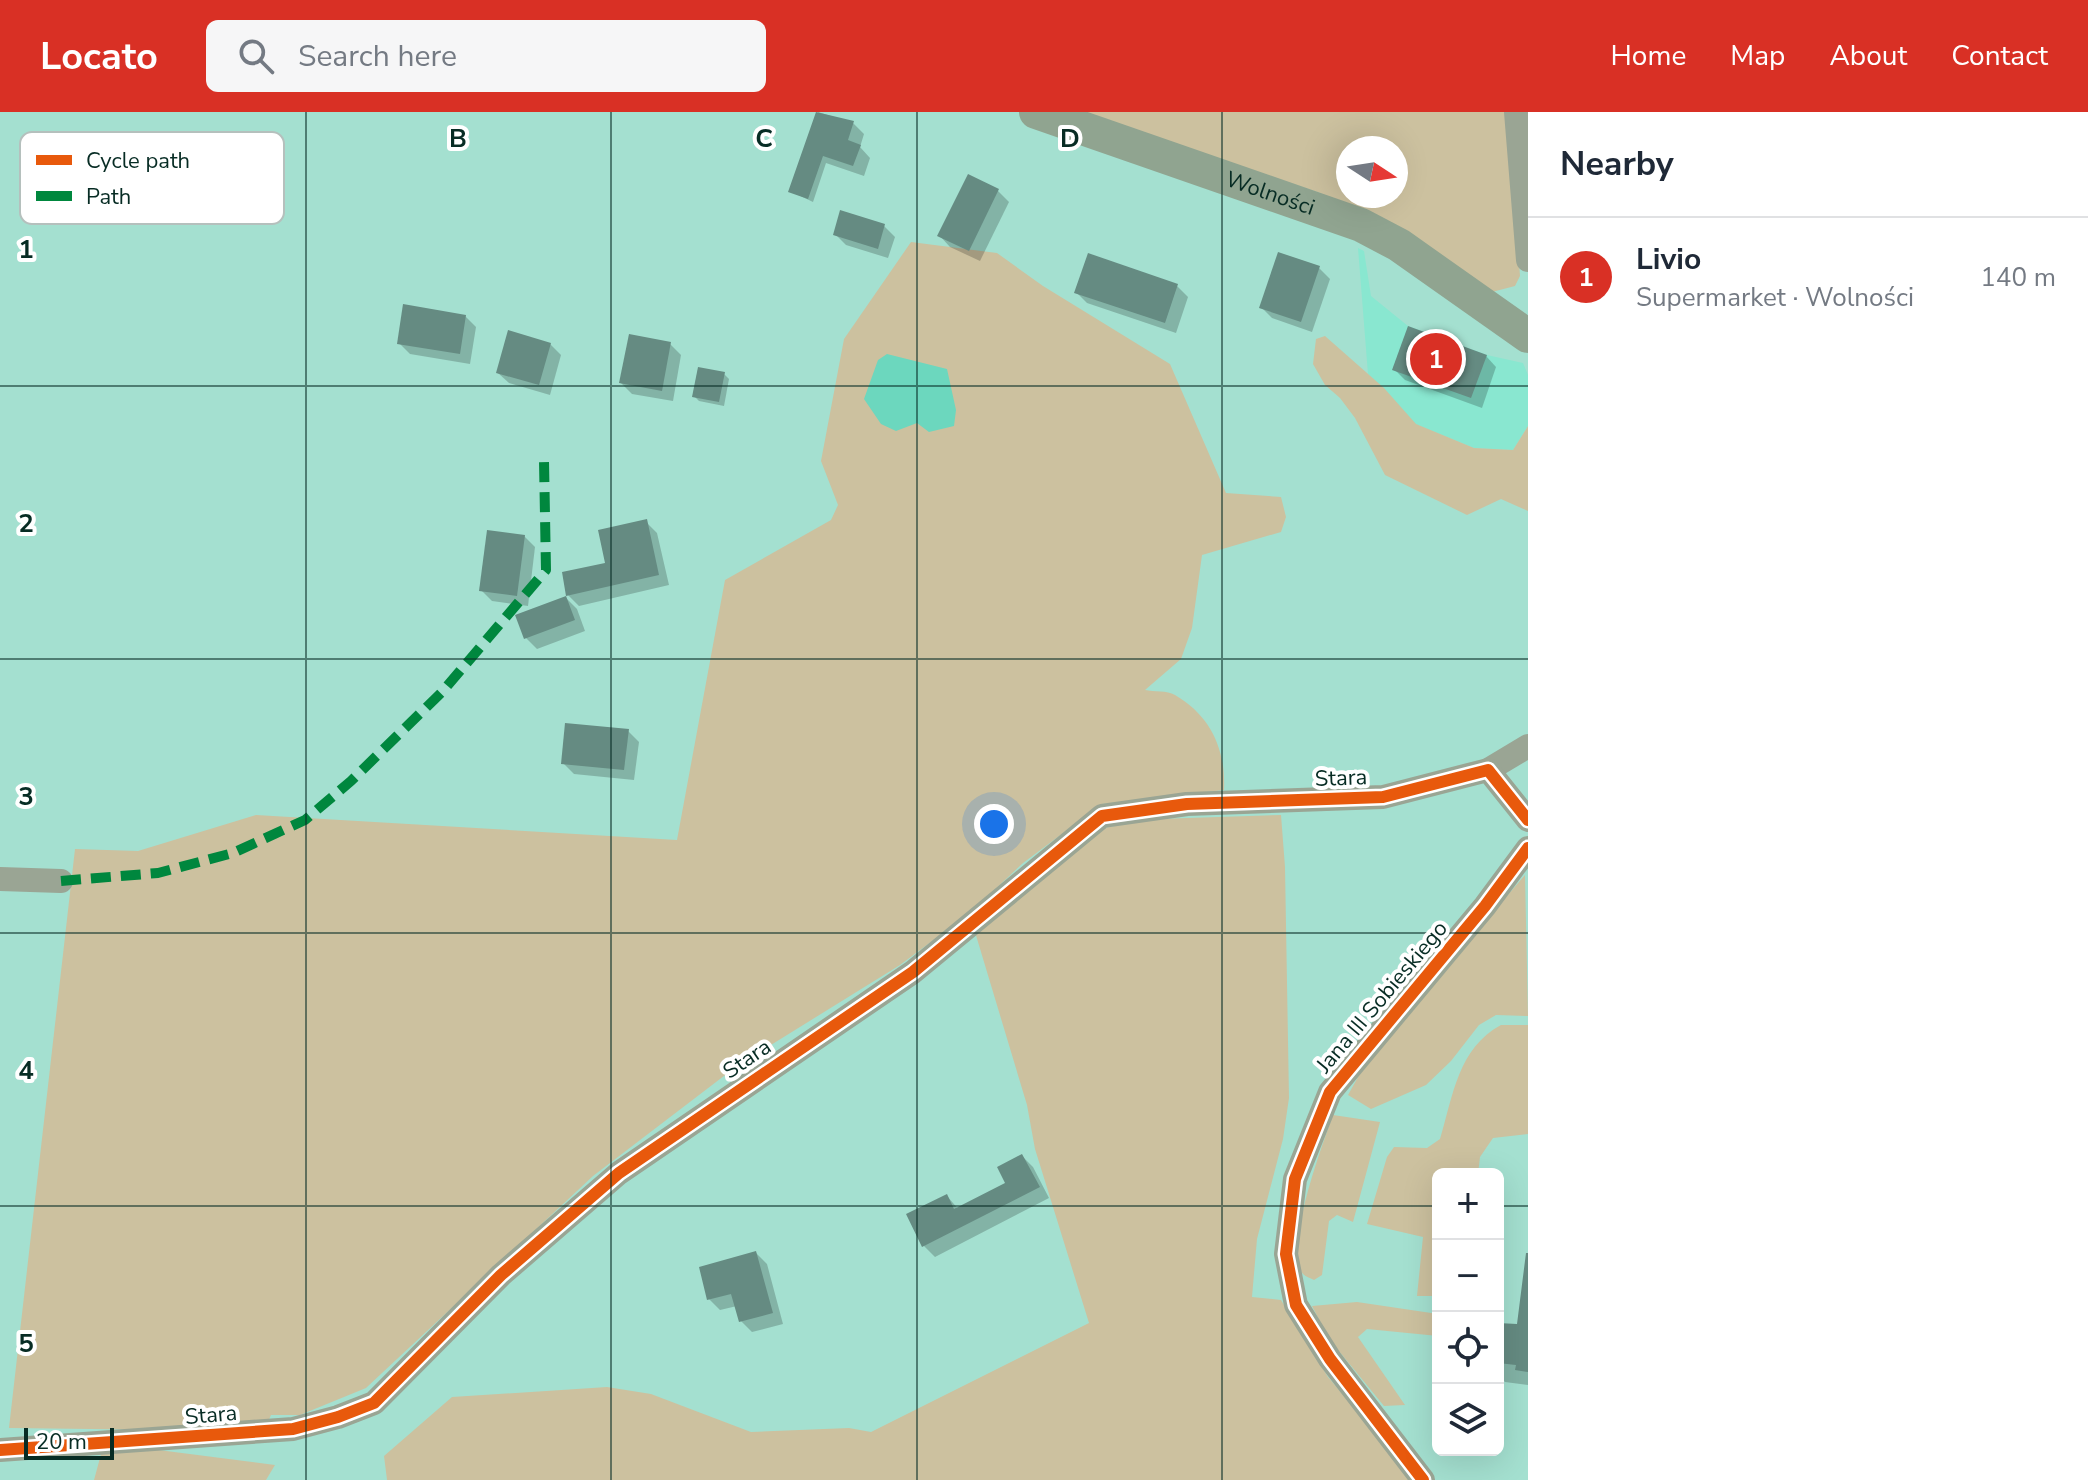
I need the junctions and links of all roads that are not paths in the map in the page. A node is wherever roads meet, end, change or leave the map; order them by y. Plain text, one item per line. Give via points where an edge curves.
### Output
1 (1036, 112) edge
2 (1516, 112) edge
3 (1528, 260) edge
4 (1528, 336) edge
5 (1528, 746) edge
6 (1488, 770) junction
7 (1528, 820) edge
8 (1528, 848) edge
9 (0, 879) edge
10 (61, 881) dead end
11 (0, 1450) edge
12 (1423, 1480) edge

1 - 4 street, Wolności via 1361,225 1399,245
2 - 3 street
5 - 6 street, Stara
6 - 7 street
6 - 11 street, Stara via 1383,797 1187,804 1102,816 913,972 619,1173 501,1275 374,1403 293,1429
8 - 12 street, Jana III Sobieskiego via 1330,1092 1295,1179 1286,1254 1296,1305 1330,1359
9 - 10 street

